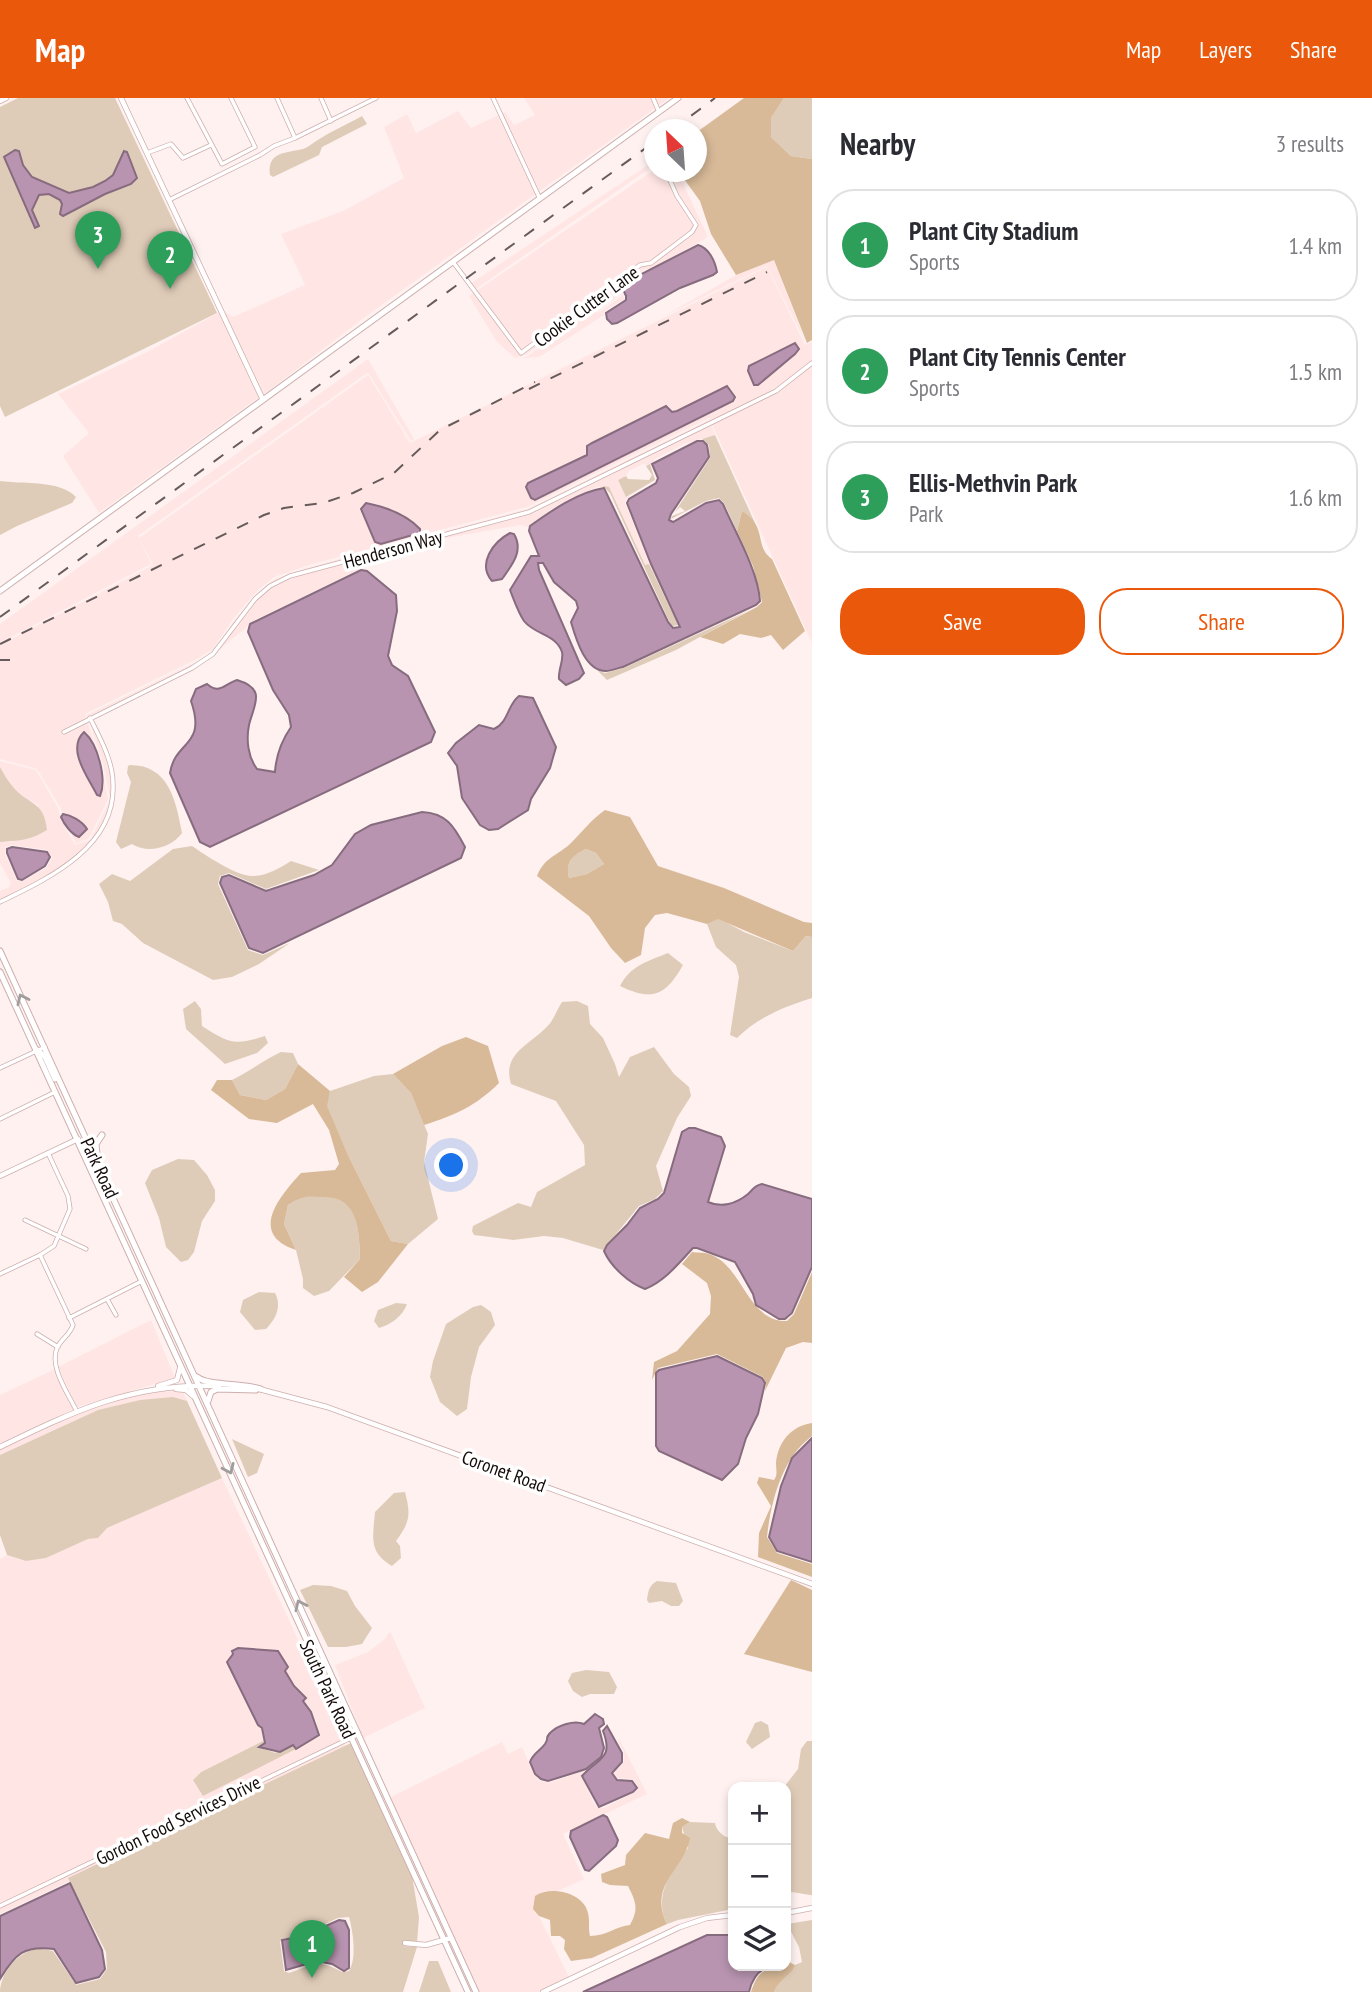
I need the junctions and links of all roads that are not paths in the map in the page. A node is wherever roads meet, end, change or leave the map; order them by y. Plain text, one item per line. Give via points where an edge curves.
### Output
1 (6, 98) edge
2 (121, 98) edge
3 (188, 98) edge
4 (231, 98) edge
5 (277, 98) edge
6 (321, 98) edge
7 (376, 98) edge
8 (493, 98) edge
9 (653, 98) edge
10 (678, 98) edge
11 (365, 100) edge
12 (0, 101) edge
13 (659, 112) junction
14 (331, 121) junction
15 (295, 138) junction
16 (211, 145) junction
17 (255, 147) junction
18 (147, 153) junction
19 (260, 155) junction
20 (222, 164) junction
21 (226, 172) junction
22 (671, 182) edge
23 (540, 199) junction
24 (169, 200) junction
25 (453, 262) junction
26 (812, 363) edge
27 (263, 400) junction
28 (0, 591) edge
29 (90, 718) junction
30 (64, 732) dead end
31 (0, 902) edge
32 (0, 951) edge
33 (0, 972) edge
34 (45, 1046) junction
35 (37, 1050) junction
36 (0, 1068) edge
37 (56, 1092) junction
38 (69, 1101) junction
39 (0, 1119) edge
40 (102, 1135) dead end
41 (86, 1136) junction
42 (78, 1139) junction
43 (48, 1153) junction
44 (99, 1164) junction
45 (0, 1176) edge
46 (110, 1189) junction
47 (25, 1220) dead end
48 (59, 1235) junction
49 (86, 1249) dead end
50 (40, 1255) junction
51 (0, 1274) edge
52 (150, 1278) junction
53 (143, 1281) junction
54 (107, 1299) junction
55 (116, 1315) dead end
56 (69, 1318) junction
57 (163, 1323) junction
58 (173, 1327) junction
59 (37, 1334) dead end
60 (58, 1347) junction
61 (179, 1361) junction
62 (194, 1375) junction
63 (190, 1385) junction
64 (199, 1385) junction
65 (262, 1389) junction
66 (147, 1390) junction
67 (198, 1402) junction
68 (208, 1404) junction
69 (76, 1410) junction
70 (226, 1443) junction
71 (0, 1447) edge
72 (812, 1584) edge
73 (354, 1736) junction
74 (378, 1797) junction
75 (422, 1876) junction
76 (0, 1906) edge
77 (812, 1908) edge
78 (791, 1912) edge
79 (728, 1916) edge
80 (448, 1939) junction
81 (405, 1944) dead end
82 (469, 1992) edge
83 (476, 1992) edge
84 (543, 1992) edge

1 - 12 street
2 - 18 street
3 - 16 street
4 - 17 street
5 - 15 street
6 - 14 street
7 - 11 street
8 - 23 street
9 - 13 street
10 - 13 main road
11 - 14 street
13 - 23 main road
14 - 15 street
15 - 19 street
16 - 18 street via 183,158 171,144
16 - 20 street
17 - 19 street
17 - 20 street
18 - 24 street
19 - 21 street
20 - 21 street
21 - 24 street
22 - 25 street, Cookie Cutter Lane via 696,226 692,232 521,353
23 - 25 main road
24 - 27 street
25 - 27 main road
26 - 29 street, Henderson Way via 783,387 751,404 529,512 290,576 255,599 213,654
27 - 28 main road
29 - 30 street, Henderson Way
29 - 31 street via 110,762 114,784 102,830 80,855 55,873
34 -> 32 main road, Park Road
33 - 35 main road, Park Road
34 - 35 street
34 - 38 main road, Park Road
35 - 36 street
35 - 37 main road, Park Road
35 - 38 main road
37 - 39 street
37 - 42 main road, Park Road
38 - 41 main road, Park Road
40 - 44 main road via 96,1144
41 - 42 street
41 - 44 main road, Park Road
42 - 43 street
42 - 46 main road via 86,1145
42 - 53 main road, Park Road
43 - 45 street
43 - 48 street via 70,1209
44 - 46 main road, Park Road
46 - 52 main road, Park Road
47 - 48 street
48 - 49 street
48 - 50 street via 54,1246
50 - 51 street
50 - 56 street
52 - 53 street
52 - 58 main road, Park Road
53 - 54 street
53 - 57 main road, Park Road
53 - 58 main road via 149,1283
54 - 55 street
54 - 56 street
56 - 60 street via 71,1332
57 - 61 main road, Park Road
57 - 64 main road
58 - 62 main road, Park Road
59 - 60 street
60 - 69 street via 54,1363
61 - 63 main road, Park Road
61 - 66 street via 177,1380
62 - 64 main road, Park Road
62 - 65 main road via 203,1382
63 - 64 street, Coronet Road
63 - 66 street, Coronet Road
63 - 67 main road, South Park Road
63 - 70 main road via 201,1396
64 - 65 street, Coronet Road
64 - 68 main road, South Park Road
65 - 68 main road via 217,1388 209,1395
65 - 72 street, Coronet Road via 327,1407
66 - 67 street via 186,1390
66 - 69 street
67 -> 73 main road, South Park Road
68 - 70 main road, South Park Road
69 - 71 street
73 -> 70 main road, South Park Road
73 - 74 main road, South Park Road
73 - 75 main road, South Park Road
73 - 76 street, Gordon Food Services Drive
74 - 75 main road via 414,1869
74 - 80 main road, South Park Road
75 - 80 main road, South Park Road
77 - 78 street
79 - 84 street via 680,1927
80 - 81 street
80 - 82 main road, South Park Road
80 - 83 main road, South Park Road

